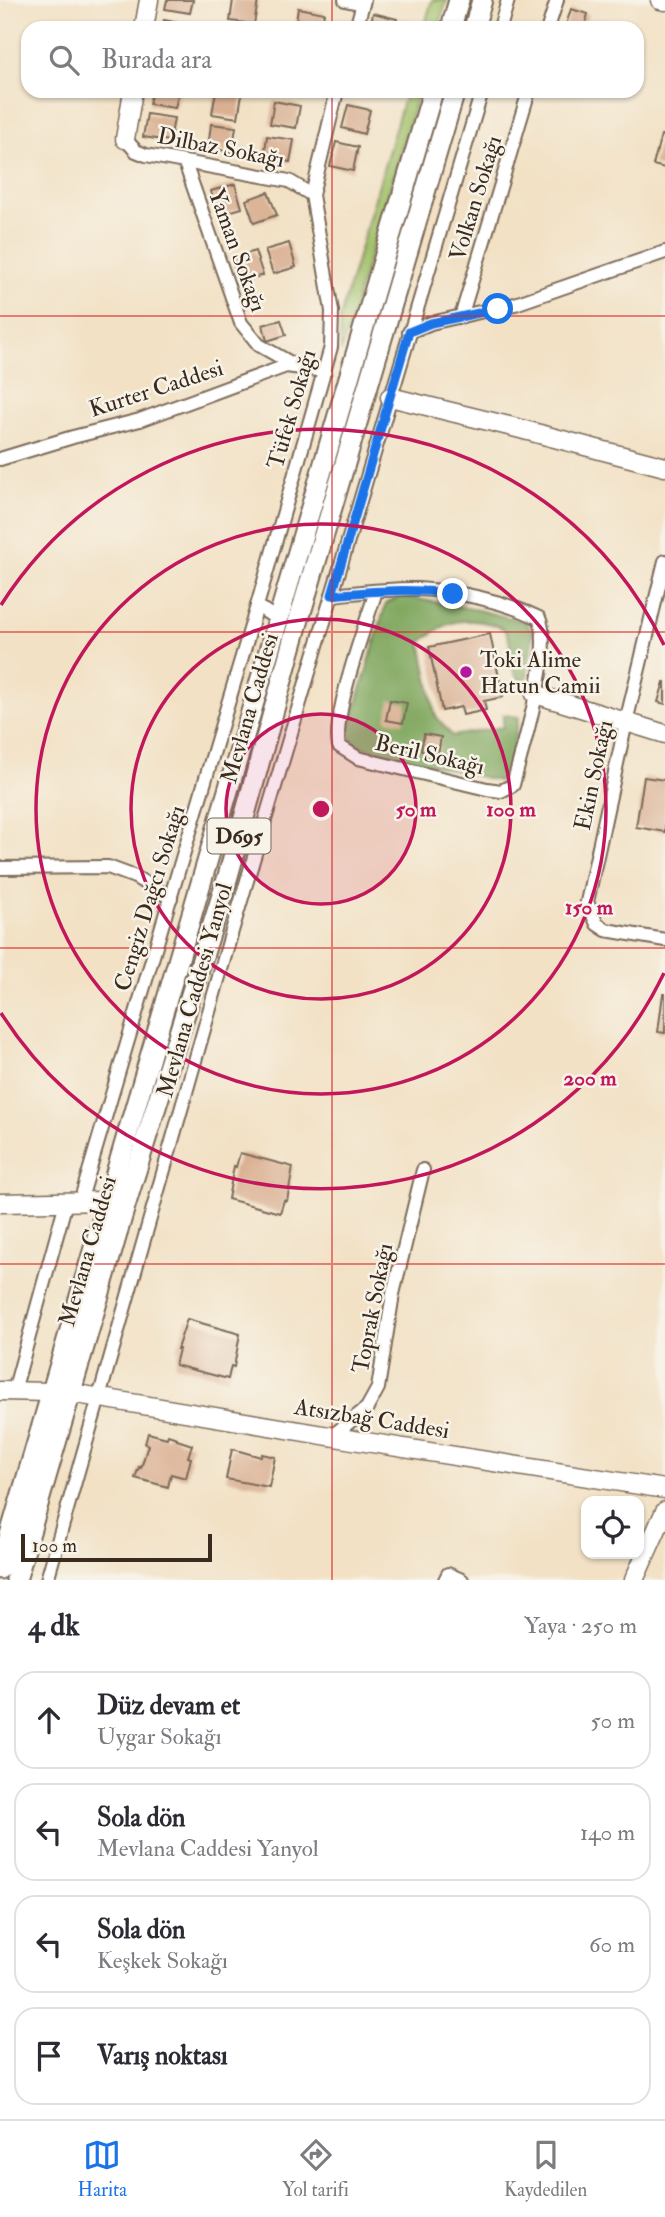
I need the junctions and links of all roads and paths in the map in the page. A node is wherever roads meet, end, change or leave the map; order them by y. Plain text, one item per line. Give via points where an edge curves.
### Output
1 (149, 0) edge
2 (345, 0) edge
3 (460, 0) edge
4 (482, 0) edge
5 (508, 0) edge
6 (557, 0) edge
7 (364, 2) edge
8 (146, 21) edge
9 (358, 21) edge
10 (453, 21) edge
11 (476, 21) edge
12 (502, 21) edge
13 (550, 21) edge
14 (133, 98) edge
15 (332, 98) edge
16 (431, 98) edge
17 (453, 98) edge
18 (480, 98) edge
19 (527, 98) edge
20 (125, 139) joint
21 (185, 163) junction
22 (312, 195) junction
23 (665, 252) edge
24 (461, 317) junction
25 (409, 332) junction
26 (297, 366) junction
27 (325, 371) junction
28 (390, 397) junction
29 (0, 459) edge
30 (665, 467) edge
31 (665, 561) edge
32 (376, 591) junction
33 (332, 595) junction
34 (257, 606) junction
35 (277, 619) junction
36 (535, 694) junction
37 (626, 722) junction
38 (665, 734) edge
39 (0, 869) edge
40 (172, 898) junction
41 (665, 940) edge
42 (423, 1170) dead end
43 (73, 1202) junction
44 (107, 1202) junction
45 (0, 1203) edge
46 (7, 1391) edge
47 (61, 1392) junction
48 (98, 1396) junction
49 (332, 1436) junction
50 (665, 1489) edge
51 (665, 1511) edge
52 (0, 1569) edge
53 (446, 1577) edge
54 (16, 1580) edge
55 (47, 1580) edge
56 (462, 1580) edge
57 (634, 1580) edge

1 - 8 street
2 - 7 street
3 - 10 main road
4 - 11 main road
5 - 12 street
6 - 13 street
7 - 9 street
14 - 20 street
15 - 22 street
16 - 35 main road, Mevlana Caddesi / D695
17 - 47 main road, Mevlana Caddesi / D695 via 228,876 126,1203
18 - 25 street, Mevlana Caddesi Yanyol
19 - 24 street, Volkan Sokağı
20 - 21 street, Dilbaz Sokağı via 146,155
21 - 22 street, Dilbaz Sokağı via 289,181
21 - 26 street, Yaman Sokağı via 242,323 259,345
22 - 27 street, Tüfek Sokağı via 332,311
23 - 24 street via 515,304
24 - 25 street
25 - 28 street, Mevlana Caddesi Yanyol
26 - 27 street, Kurter Caddesi
26 - 29 street, Kurter Caddesi via 278,368 140,420
27 - 34 street, Tüfek Sokağı
28 - 30 street
28 - 33 street, Mevlana Caddesi Yanyol
31 - 37 street, Ekin Sokağı
32 - 33 street
32 - 36 street via 420,589 453,594 539,618 544,635
32 - 36 street, Beril Sokağı via 340,710 339,746 358,758 501,790 513,785
33 - 48 street, Mevlana Caddesi Yanyol
34 - 35 street
34 - 40 street, Cengiz Dağcı Sokağı
35 - 44 main road, Mevlana Caddesi / D695
36 - 37 street
37 - 38 street
37 - 41 street, Ekin Sokağı via 587,902 597,924 606,930
39 - 40 street via 108,867
40 - 43 street, Cengiz Dağcı Sokağı
42 - 49 street, Toprak Sokağı via 395,1283 378,1388 367,1408
43 - 44 street
43 - 45 street
43 - 46 street, Cengiz Dağcı Sokağı
44 - 47 main road, Mevlana Caddesi / D695
46 - 47 street, Atsızbağ Caddesi
47 - 48 street, Atsızbağ Caddesi
47 - 52 main road, Mevlana Caddesi / D695
47 - 54 main road, Mevlana Caddesi / D695
48 - 49 street, Atsızbağ Caddesi
48 - 55 street, Mevlana Caddesi Yanyol
49 - 50 street, Atsızbağ Caddesi
51 - 57 street
53 - 56 street

